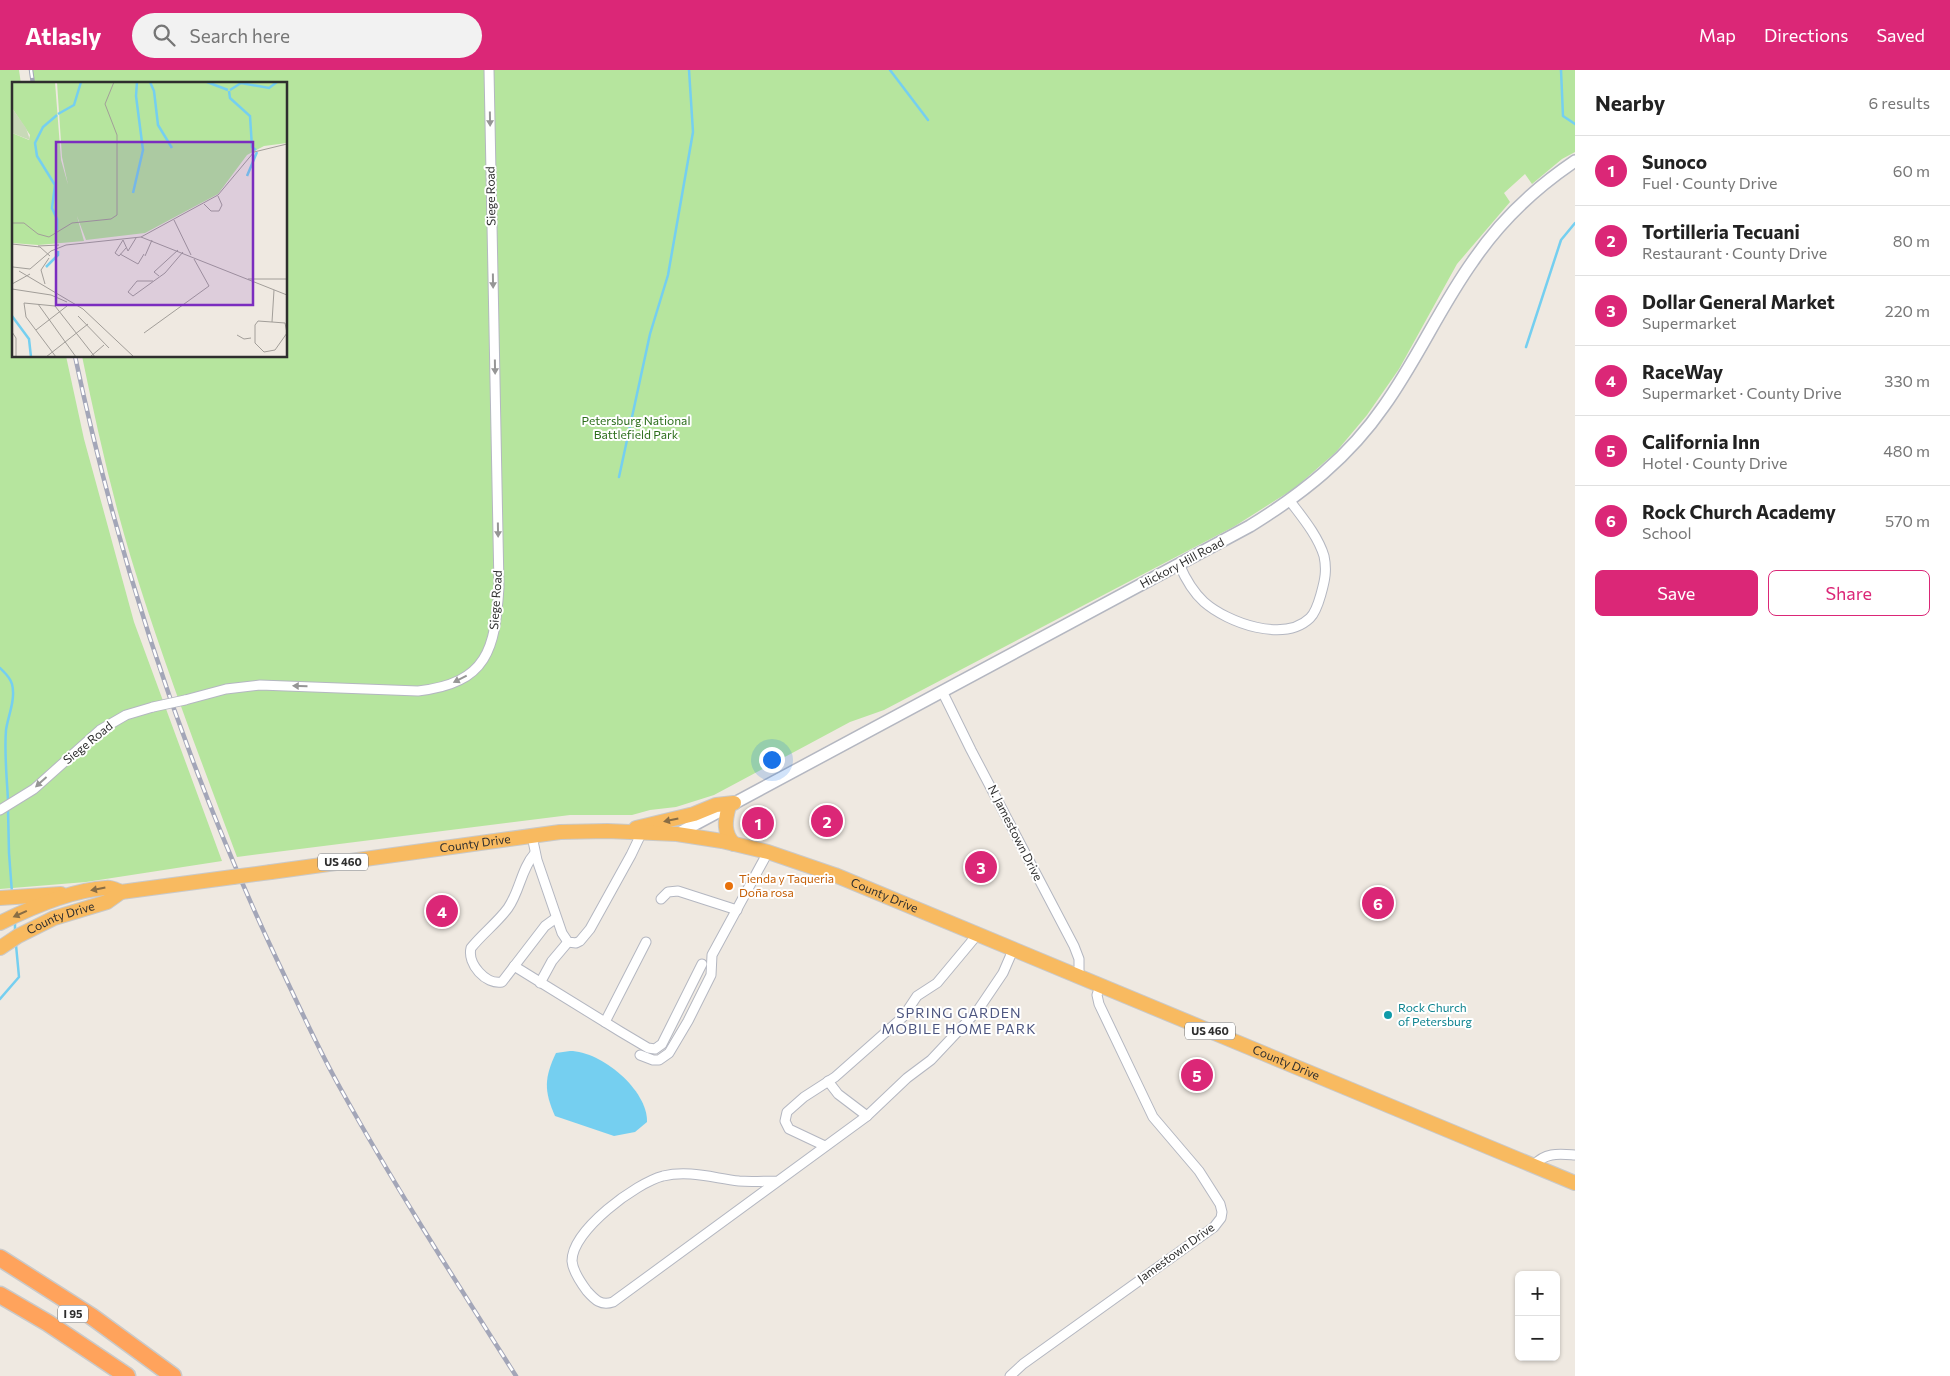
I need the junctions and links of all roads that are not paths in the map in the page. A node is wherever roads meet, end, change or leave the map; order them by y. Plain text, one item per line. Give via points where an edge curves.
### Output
1 (489, 70) edge
2 (1575, 160) edge
3 (1290, 501) junction
4 (1179, 564) junction
5 (942, 691) junction
6 (732, 804) junction
7 (0, 810) edge
8 (620, 832) junction
9 (642, 832) junction
10 (677, 834) junction
11 (532, 836) junction
12 (734, 844) junction
13 (768, 852) junction
14 (535, 853) junction
15 (120, 892) junction
16 (74, 894) junction
17 (0, 898) edge
18 (661, 899) dead end
19 (737, 910) junction
20 (556, 918) junction
21 (0, 923) edge
22 (976, 935) junction
23 (568, 942) junction
24 (646, 942) dead end
25 (0, 948) edge
26 (1014, 950) junction
27 (702, 964) dead end
28 (514, 966) junction
29 (1078, 977) junction
30 (540, 983) junction
31 (1100, 986) junction
32 (605, 1022) junction
33 (640, 1055) dead end
34 (828, 1081) junction
35 (867, 1116) junction
36 (825, 1146) junction
37 (1575, 1155) edge
38 (1534, 1165) junction
39 (777, 1181) junction
40 (1575, 1183) edge
41 (0, 1258) edge
42 (0, 1270) edge
43 (0, 1295) edge
44 (0, 1308) edge
45 (91, 1351) junction
46 (147, 1358) junction
47 (127, 1376) edge
48 (173, 1376) edge
49 (1010, 1376) edge

1 -> 7 street, Siege Road, bridge via 499,586 497,621 489,650 471,673 440,688 418,691 260,685 226,689 126,715 100,730 34,789
2 - 3 street, Hickory Hill Road via 1527,199 1492,236 1462,276 1402,381 1377,416 1334,464
3 - 4 street, Hickory Hill Road
3 - 4 street via 1324,556 1327,576 1312,616 1303,623 1280,630 1234,621 1204,602
4 - 5 street, Hickory Hill Road
5 - 6 street, Hickory Hill Road
5 - 29 street, N. Jamestown Drive via 1074,946 1079,959
6 -> 8 highway via 716,805 694,814
6 - 10 street, Hickory Hill Road
6 - 12 highway via 726,828
8 - 9 highway, County Drive / US 460
8 - 11 highway, County Drive / US 460
9 - 10 highway, County Drive / US 460
9 - 23 street via 590,929 580,941
10 - 12 highway, County Drive / US 460
11 - 14 street
11 - 15 highway, County Drive / US 460, bridge
12 - 13 highway, County Drive / US 460
13 - 19 street
13 - 22 highway, County Drive / US 460 via 835,875
14 - 20 street
14 - 28 street via 507,909 470,953 475,968 495,982 502,982
15 -> 16 highway, County Drive / US 460 via 108,887
15 - 25 highway, County Drive / US 460 via 108,902 54,918
16 - 17 highway
16 -> 21 highway, County Drive / US 460
18 - 19 street via 668,892 678,891
19 - 33 street via 712,955 711,975 669,1053 653,1060
20 - 23 street
20 - 28 street
22 - 26 highway, County Drive / US 460
22 - 34 street via 937,983 917,996 903,1017
23 - 30 street
24 - 32 street
26 - 29 highway, County Drive / US 460
26 - 35 street via 978,1010 930,1060
27 - 32 street via 659,1047 648,1048
28 - 30 street
29 - 31 highway, County Drive / US 460
30 - 32 street
31 - 38 highway, County Drive / US 460
31 - 49 street, Jamestown Drive via 1099,1004 1149,1110 1199,1171 1220,1204 1221,1218 1214,1227
34 - 35 street via 838,1094
34 - 36 street via 794,1105 785,1120 789,1129
35 - 36 street
36 - 39 street
37 - 38 street via 1550,1155
38 - 40 highway, County Drive / US 460
39 - 39 street via 613,1302 602,1304 594,1299 574,1269 576,1245 586,1229 650,1181 683,1174 738,1181
41 - 46 highway via 91,1316
42 - 46 highway, I 95
43 - 45 highway, I 95
44 - 45 highway
45 - 47 highway, I 95
46 - 48 highway, I 95

